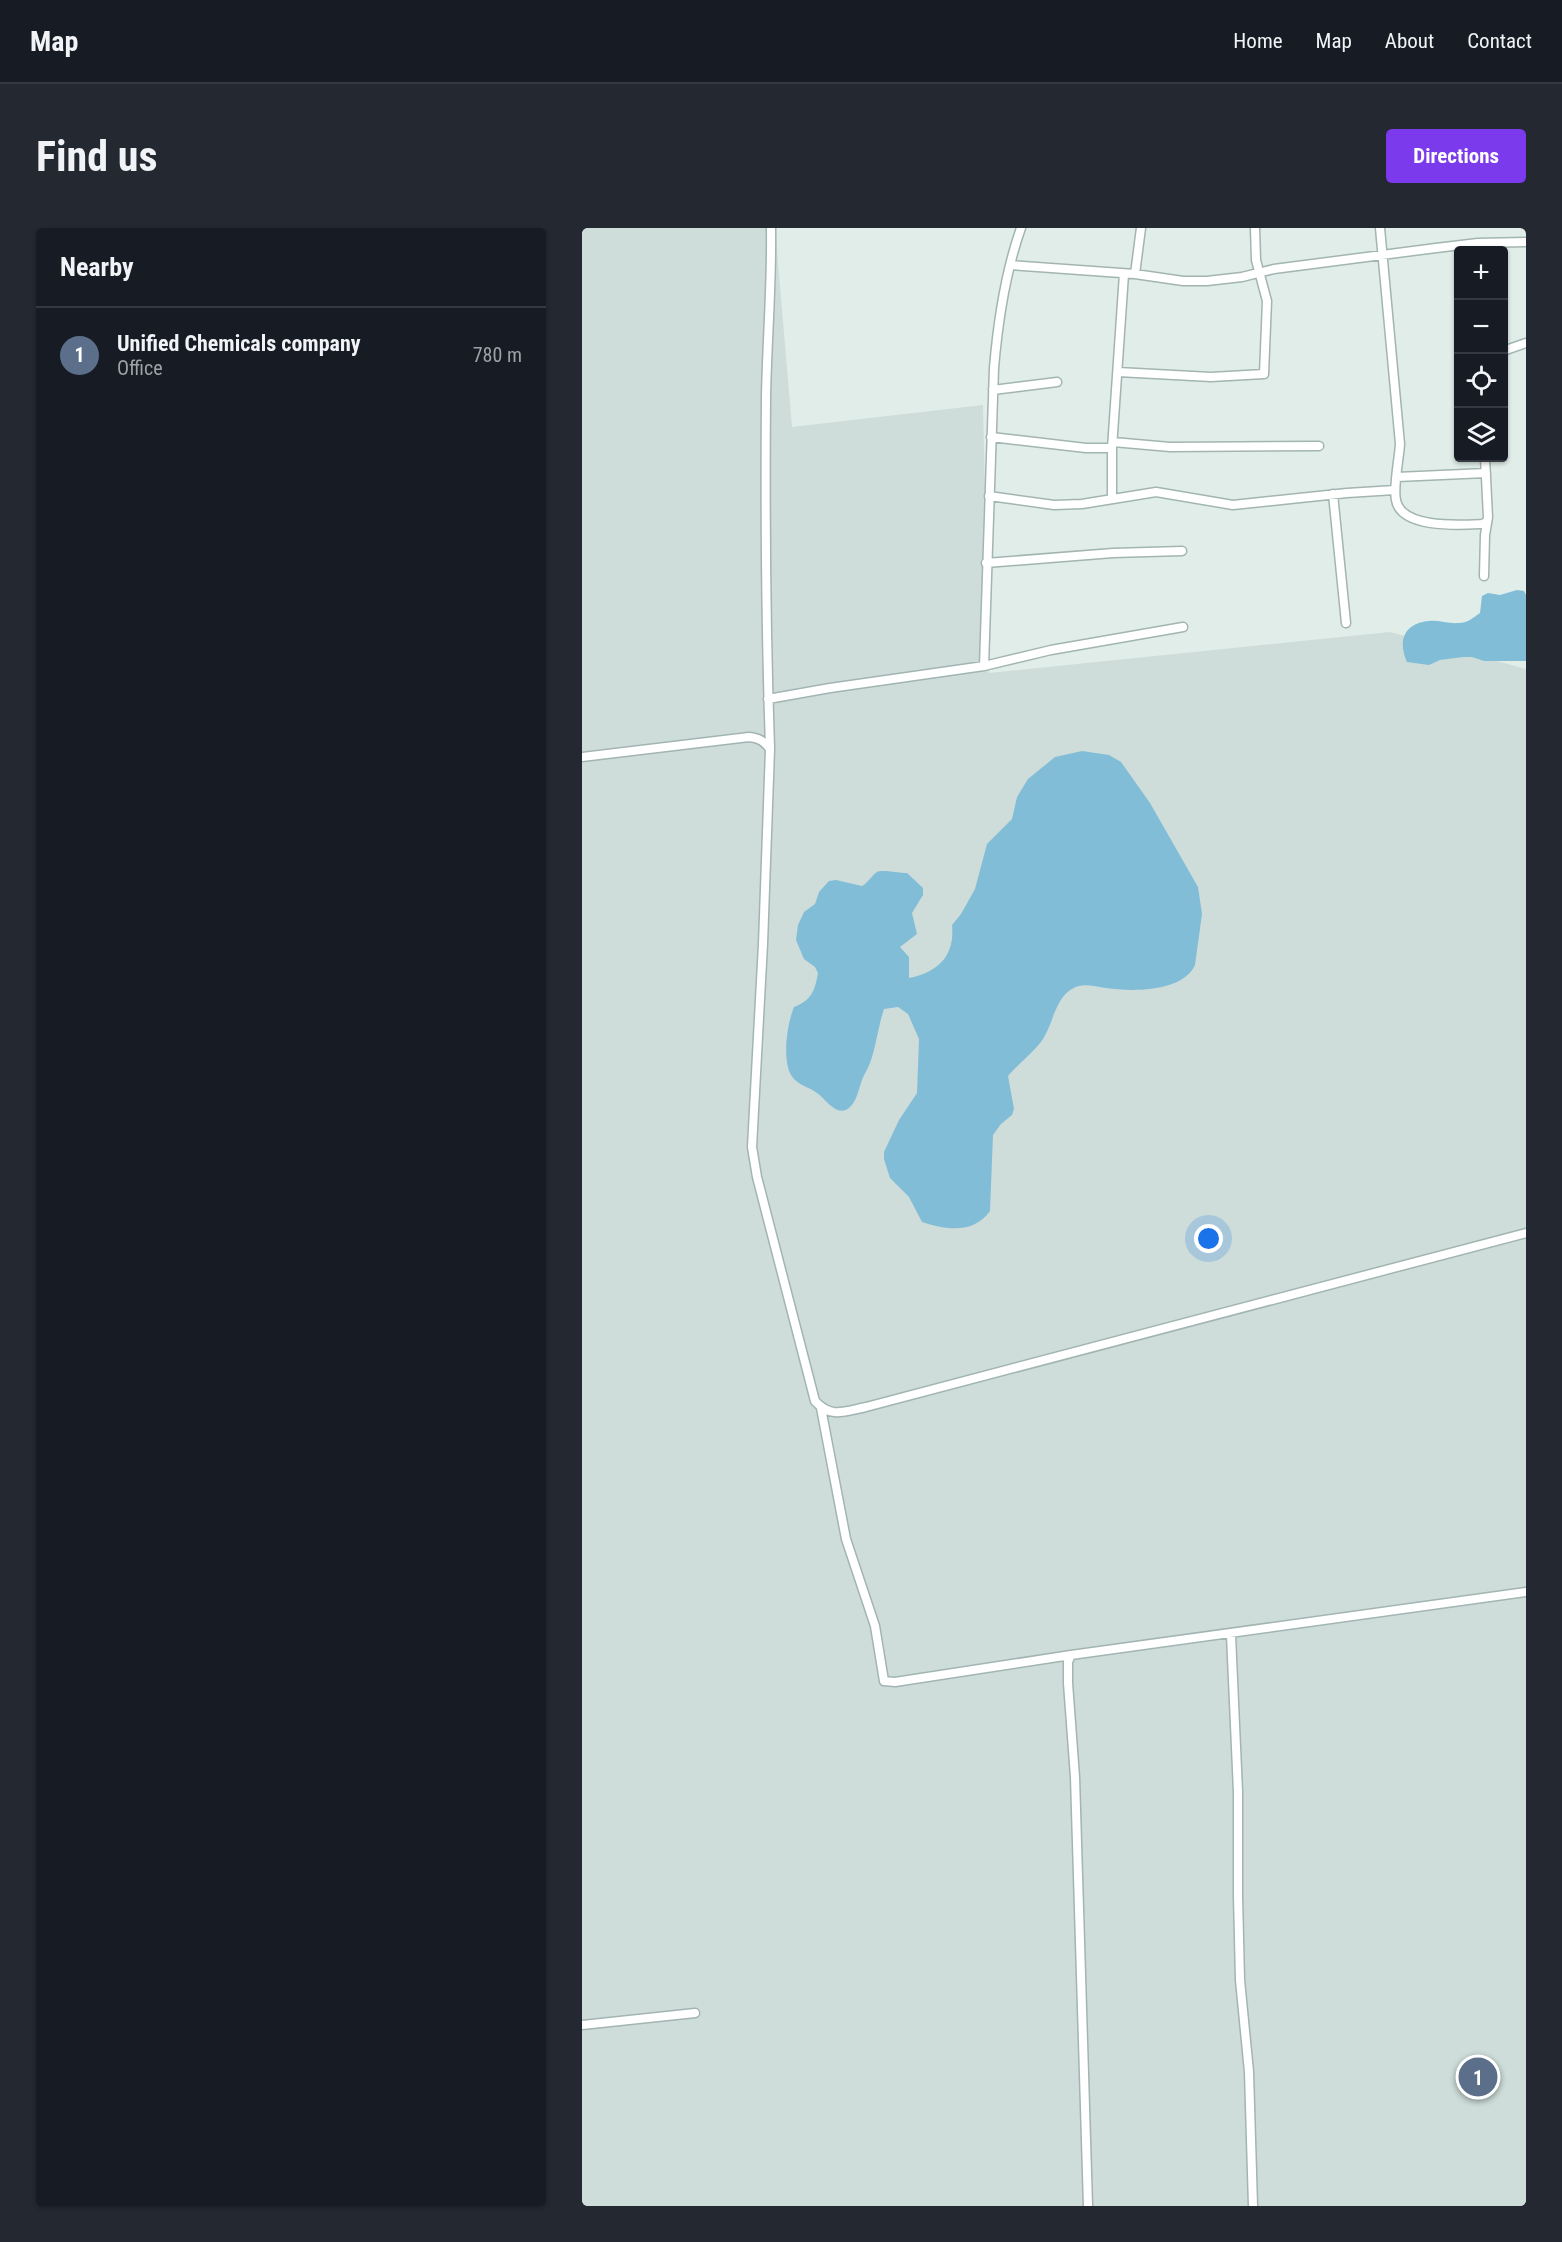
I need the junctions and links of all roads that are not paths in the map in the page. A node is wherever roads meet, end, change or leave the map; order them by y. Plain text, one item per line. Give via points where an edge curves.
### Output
1 (771, 228) edge
2 (1021, 228) edge
3 (1141, 228) edge
4 (1256, 228) edge
5 (1380, 228) edge
6 (1526, 242) edge
7 (1488, 246) edge
8 (1454, 249) edge
9 (1381, 255) junction
10 (1010, 265) junction
11 (1258, 273) junction
12 (1124, 274) junction
13 (1135, 274) junction
14 (1526, 343) edge
15 (1508, 351) edge
16 (1118, 372) junction
17 (1057, 382) dead end
18 (993, 390) junction
19 (991, 438) junction
20 (1112, 445) junction
21 (1319, 446) dead end
22 (1485, 462) edge
23 (1486, 473) junction
24 (1397, 477) junction
25 (1395, 490) junction
26 (1333, 494) junction
27 (989, 496) junction
28 (1112, 499) junction
29 (1487, 522) junction
30 (1182, 551) dead end
31 (986, 563) junction
32 (1484, 576) dead end
33 (1346, 623) dead end
34 (1183, 627) dead end
35 (984, 666) junction
36 (768, 699) junction
37 (770, 749) junction
38 (582, 757) edge
39 (1526, 1233) edge
40 (821, 1408) junction
41 (1526, 1592) edge
42 (1231, 1635) junction
43 (1071, 1655) junction
44 (695, 2013) dead end
45 (582, 2025) edge
46 (1088, 2206) edge
47 (1252, 2206) edge

1 - 36 street via 766,423
2 - 10 street
3 - 13 street
4 - 11 street
5 - 9 street
6 - 7 street
8 - 9 street
9 - 11 street
9 - 24 street via 1400,444
10 - 12 street
10 - 18 street via 997,328
11 - 13 street via 1207,281
11 - 16 street via 1267,301 1264,374 1211,377
12 - 13 street
12 - 16 street
14 - 15 street
16 - 20 street
17 - 18 street
18 - 19 street
19 - 20 street via 1086,448
19 - 27 street
20 - 21 street
20 - 28 street
22 - 23 street
23 - 24 street
23 - 29 street
24 - 25 street
25 - 26 street
25 - 29 street via 1399,509 1424,522
26 - 28 street via 1233,506 1156,492
26 - 33 street
27 - 28 street via 1054,505
27 - 31 street
29 - 32 street
30 - 31 street
31 - 35 street
34 - 35 street
35 - 36 street
36 - 37 street
37 - 38 street via 758,738 749,737
37 - 40 street via 752,1147 787,1297 815,1401
39 - 40 street via 866,1407 834,1413
40 - 43 street via 846,1539 875,1626 884,1681 895,1683
41 - 42 street
42 - 43 street
42 - 47 street via 1240,1980 1249,2072
43 - 46 street via 1068,1683 1075,1777
44 - 45 street

